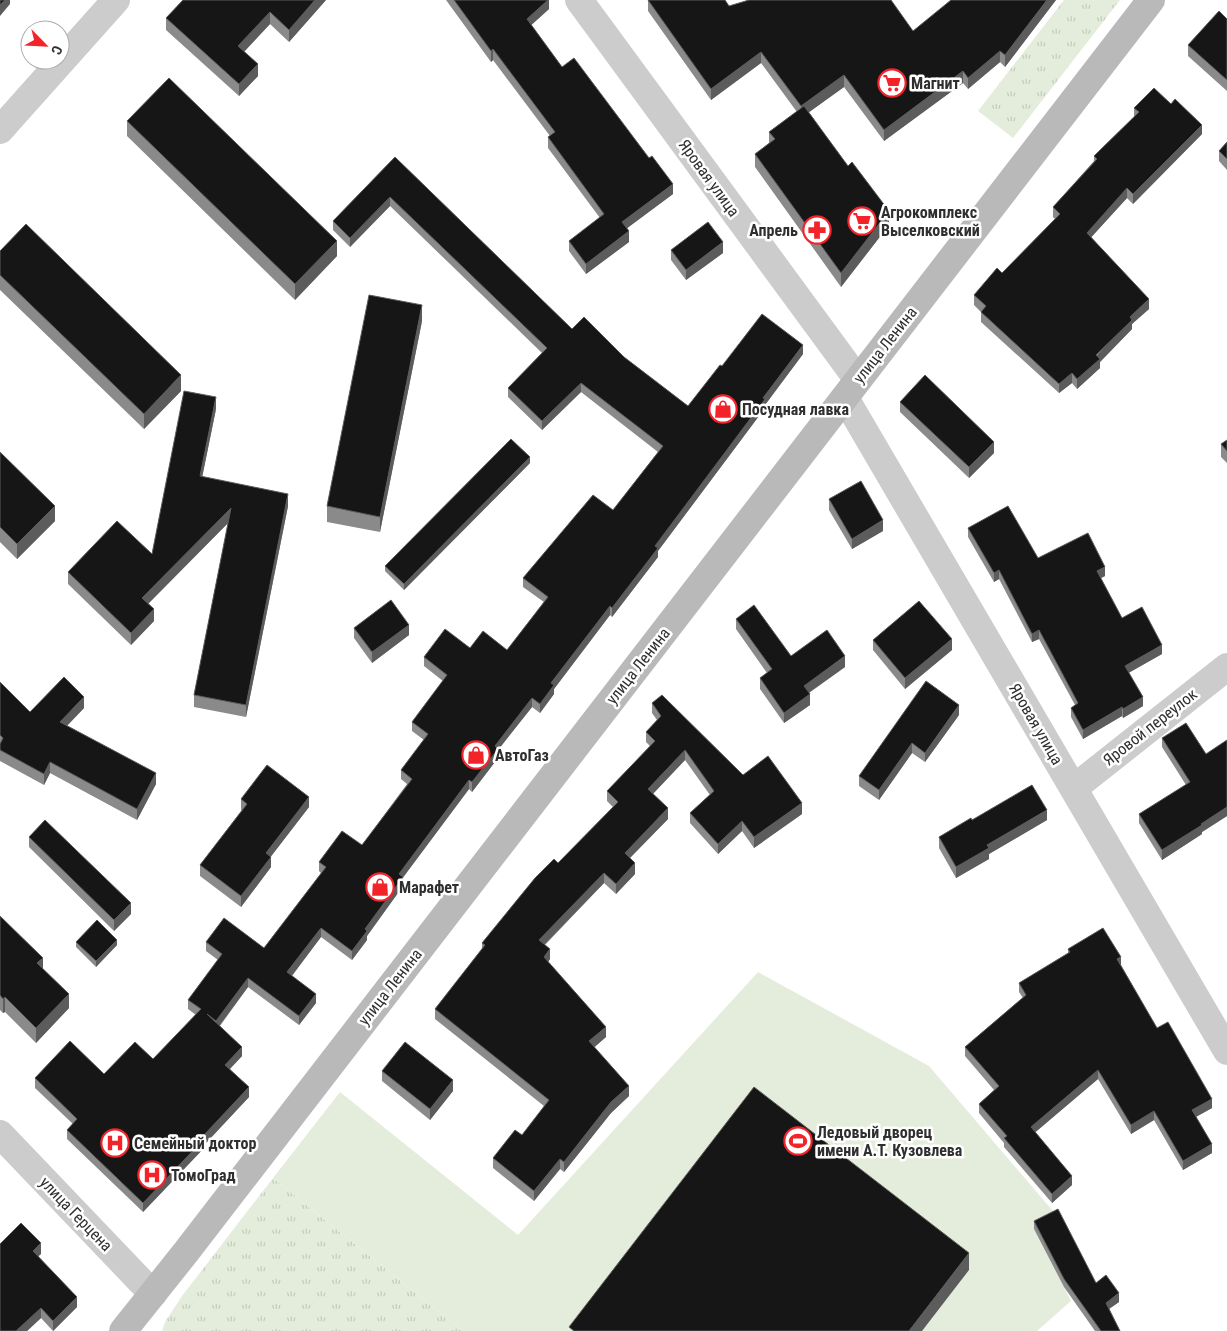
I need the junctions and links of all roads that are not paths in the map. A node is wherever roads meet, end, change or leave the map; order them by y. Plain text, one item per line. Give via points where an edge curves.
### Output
1 (116, 0) edge
2 (578, 0) edge
3 (1151, 0) edge
4 (0, 130) edge
5 (851, 389) junction
6 (1227, 667) edge
7 (1074, 788) junction
8 (1227, 1051) edge
9 (0, 1134) edge
10 (153, 1294) junction
11 (123, 1331) edge

1 - 4 street
2 - 5 street, Яровая улица
3 - 5 main road, улица Ленина
5 - 7 street, Яровая улица
5 - 10 main road, улица Ленина
6 - 7 street, Яровой переулок
7 - 8 street, Яровая улица
9 - 10 street, улица Герцена
10 - 11 main road, улица Ленина

